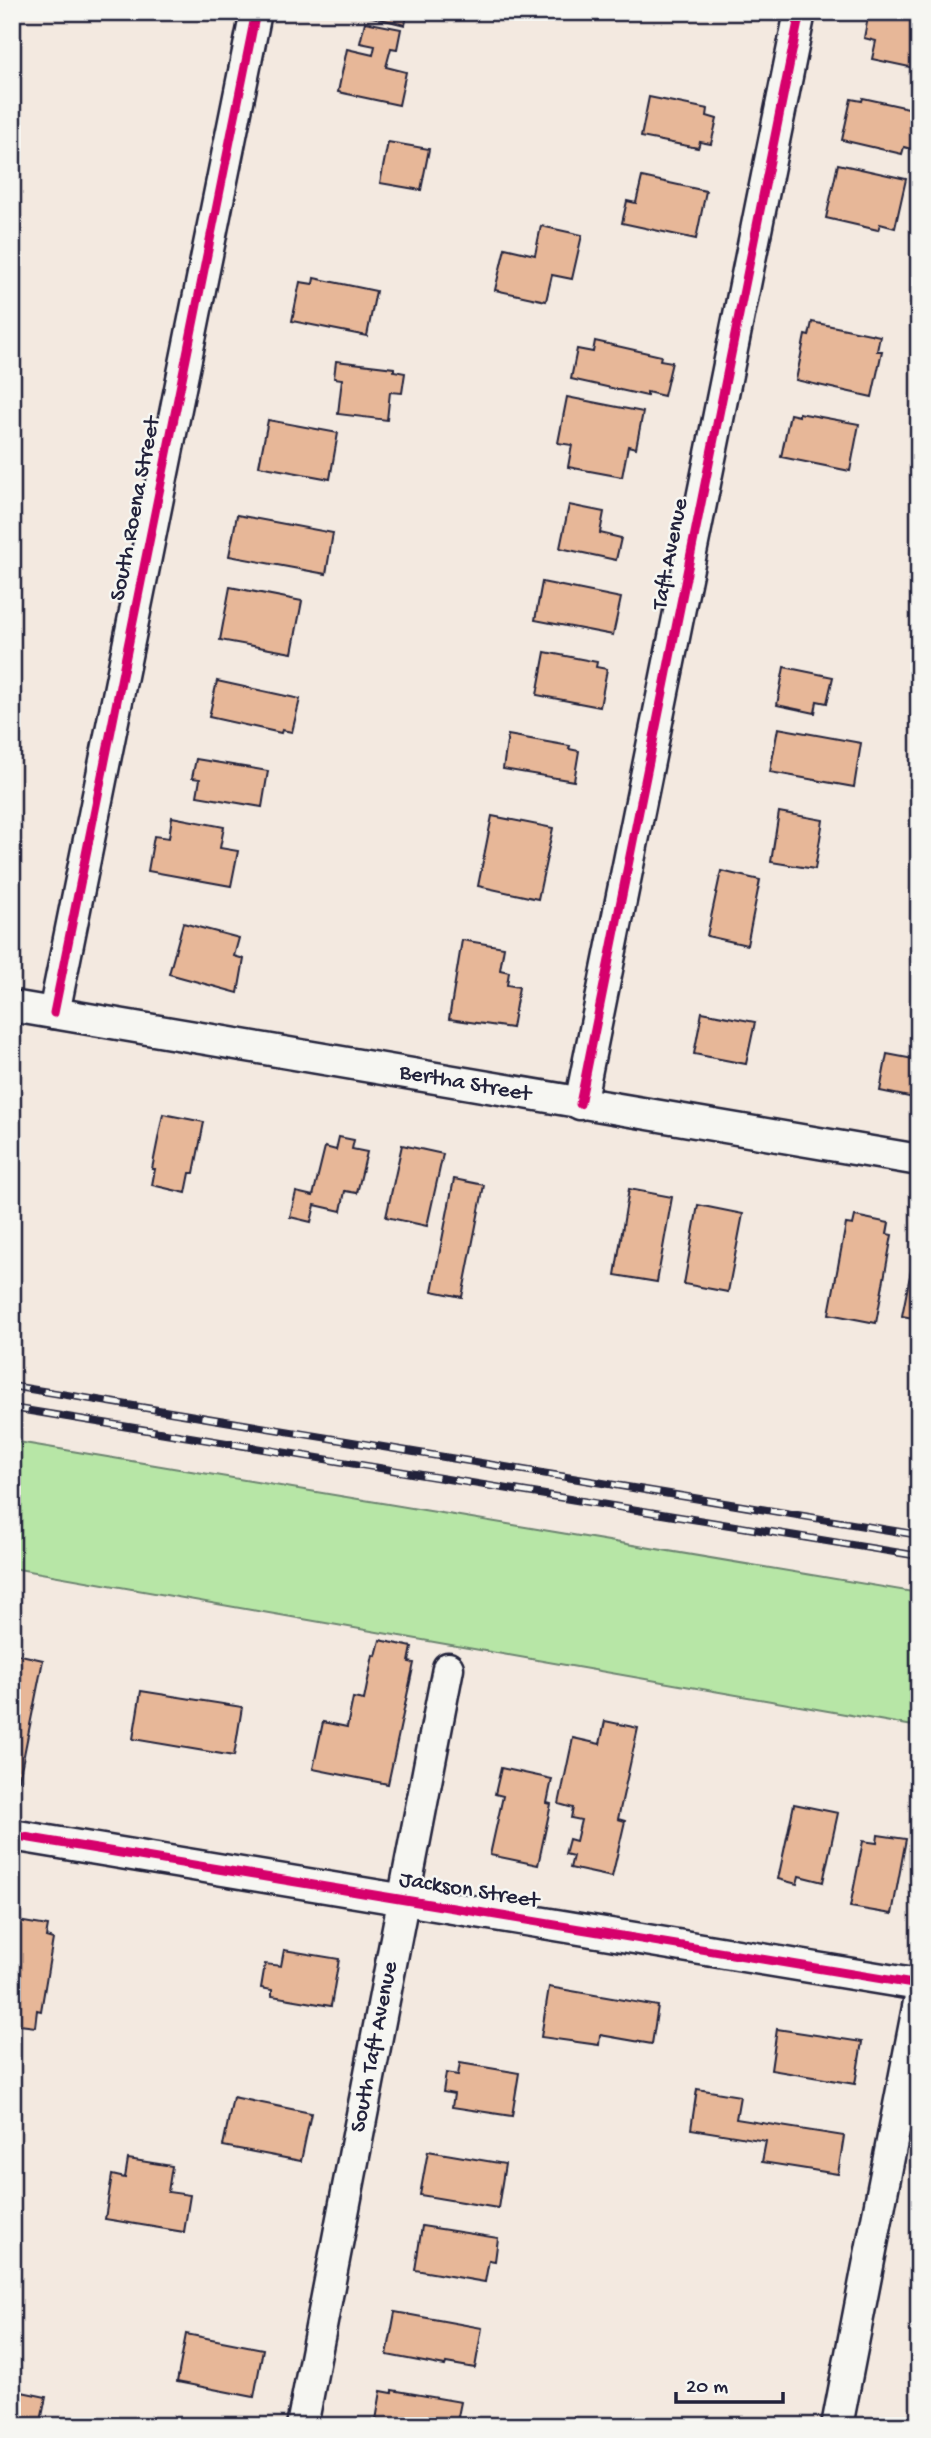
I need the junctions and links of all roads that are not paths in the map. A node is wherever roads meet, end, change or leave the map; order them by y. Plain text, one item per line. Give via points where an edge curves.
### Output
1 (256, 12) edge
2 (800, 12) edge
3 (12, 1006) edge
4 (54, 1013) junction
5 (580, 1104) junction
6 (919, 1160) edge
7 (449, 1668) dead end
8 (12, 1835) edge
9 (404, 1900) junction
10 (919, 1985) edge
11 (919, 2002) edge
12 (302, 2426) edge
13 (837, 2426) edge

1 - 4 street, South Roena Street
2 - 5 street, Taft Avenue
3 - 4 street, Bertha Street
4 - 5 street, Bertha Street
5 - 6 street, Bertha Street
7 - 9 street, South Taft Avenue
8 - 9 street, Jackson Street
9 - 10 street, Jackson Street
9 - 12 street, South Taft Avenue
11 - 13 street

